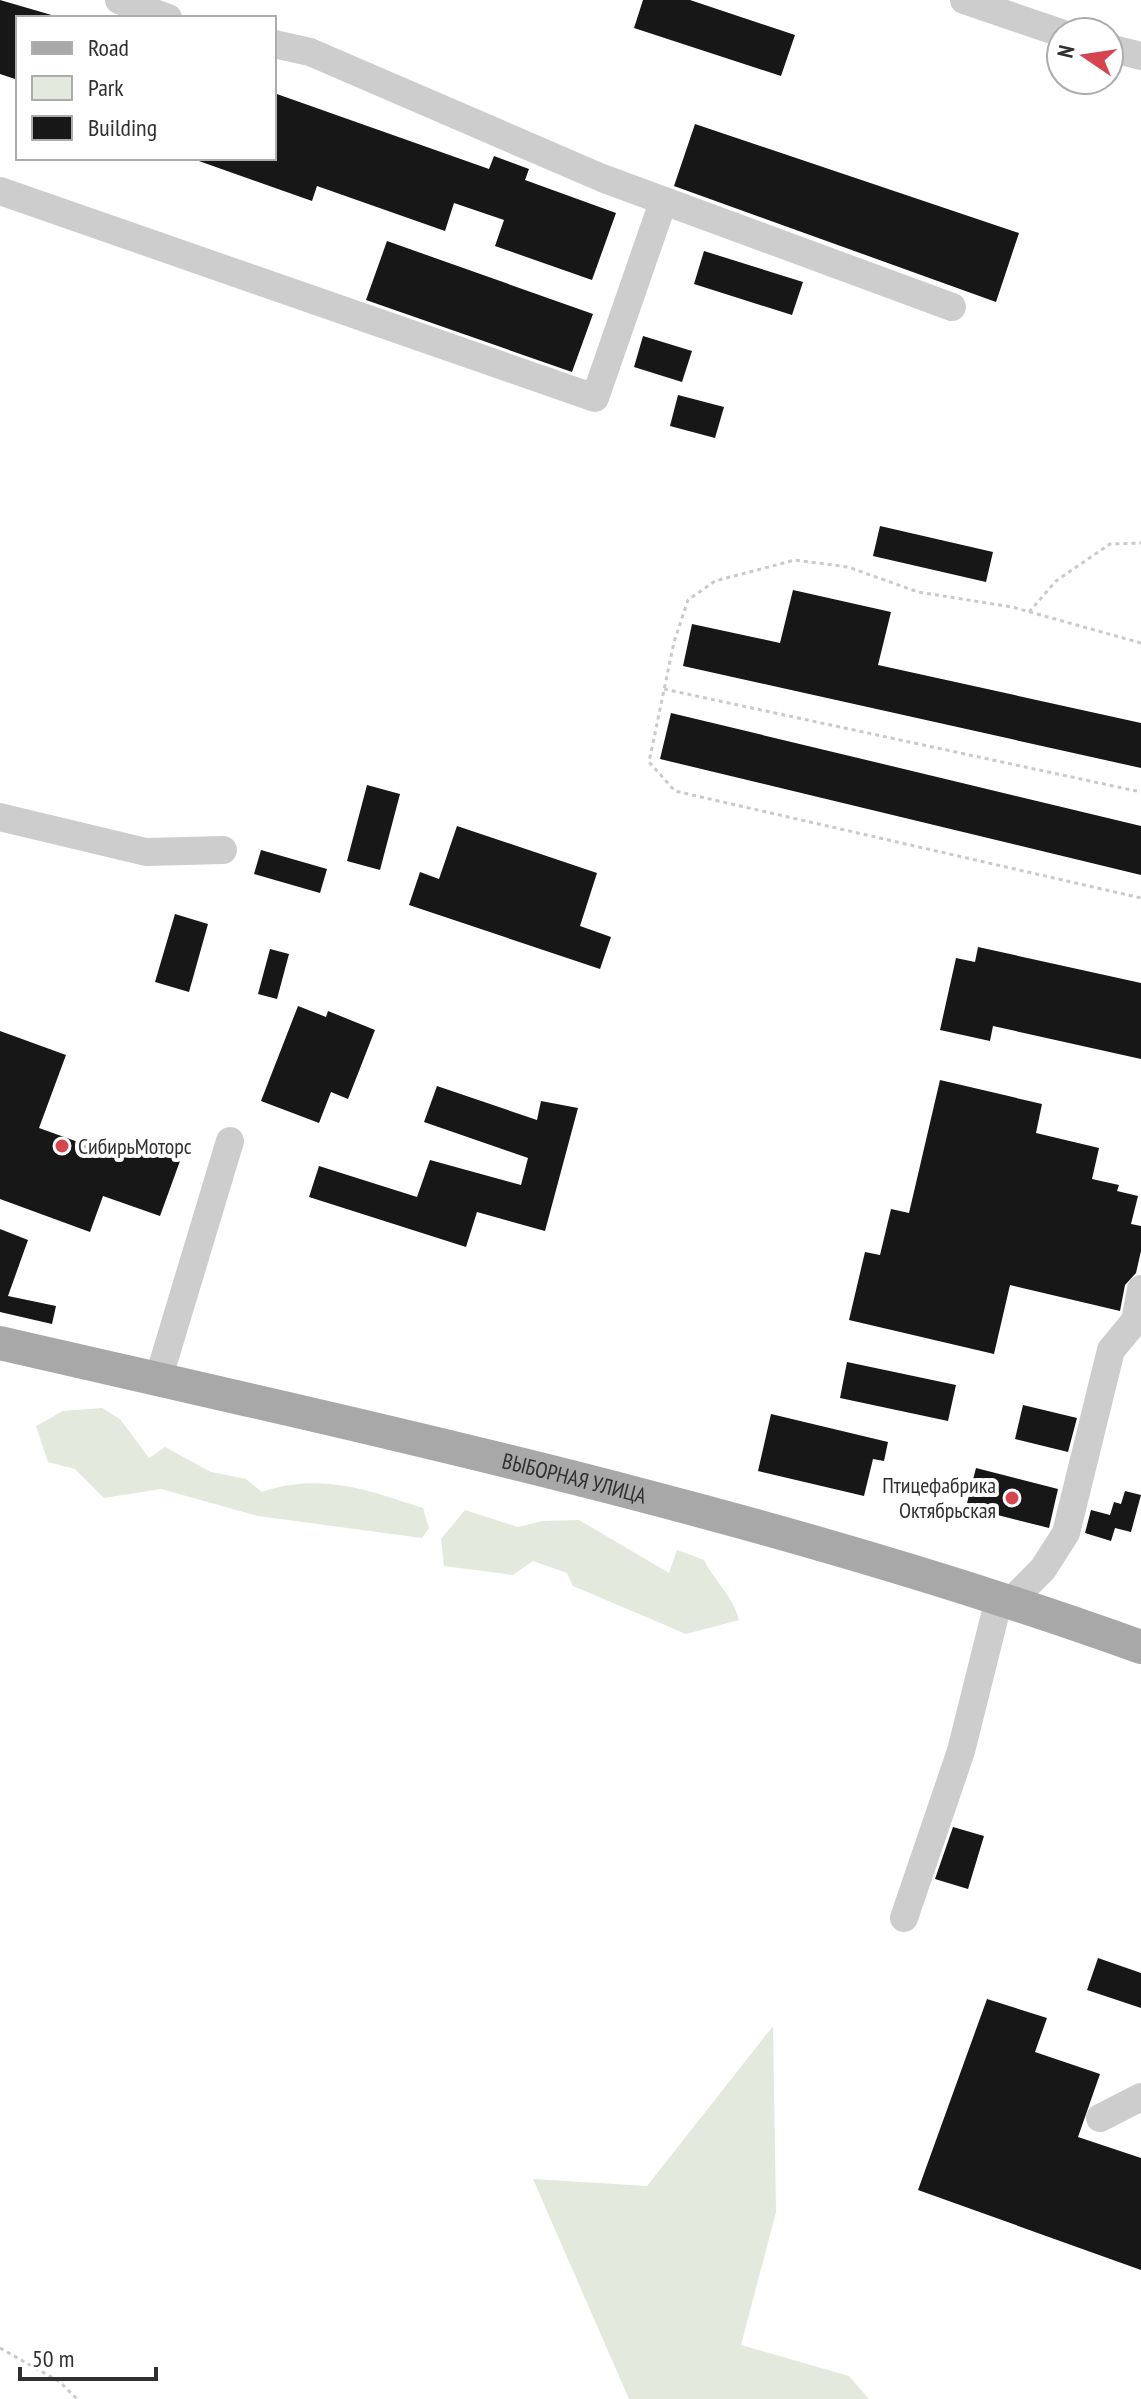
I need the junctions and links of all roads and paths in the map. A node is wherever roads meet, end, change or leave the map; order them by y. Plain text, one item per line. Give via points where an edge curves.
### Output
1 (119, 0) edge
2 (964, 0) edge
3 (163, 16) edge
4 (1045, 28) edge
5 (276, 44) edge
6 (0, 191) edge
7 (663, 202) junction
8 (952, 307) dead end
9 (1141, 543) edge
10 (1029, 612) junction
11 (1141, 643) edge
12 (664, 689) junction
13 (1141, 792) edge
14 (0, 817) edge
15 (223, 850) dead end
16 (1141, 898) edge
17 (230, 1141) dead end
18 (1141, 1289) edge
19 (0, 1343) edge
20 (158, 1380) junction
21 (1004, 1600) junction
22 (1141, 1647) edge
23 (904, 1918) dead end
24 (1141, 2097) edge
25 (1100, 2118) dead end
26 (0, 2348) edge
27 (77, 2399) edge

1 - 3 street
2 - 4 street
5 - 7 street via 310,52
6 - 7 street via 595,398
7 - 8 street
9 - 10 path via 1110,544 1056,581
10 - 11 path
10 - 12 path via 918,592 848,567 795,560 715,581 688,600
12 - 13 path
12 - 16 path via 649,762 675,791
14 - 15 street via 146,852
17 - 20 street
18 - 21 street via 1135,1321 1111,1350 1066,1533 1043,1569
19 - 20 main road, ВЫБОРНАЯ УЛИЦА
20 - 21 main road, ВЫБОРНАЯ УЛИЦА via 564,1472
21 - 22 main road, ВЫБОРНАЯ УЛИЦА
21 - 23 street via 961,1751
24 - 25 street
26 - 27 path via 60,2382

